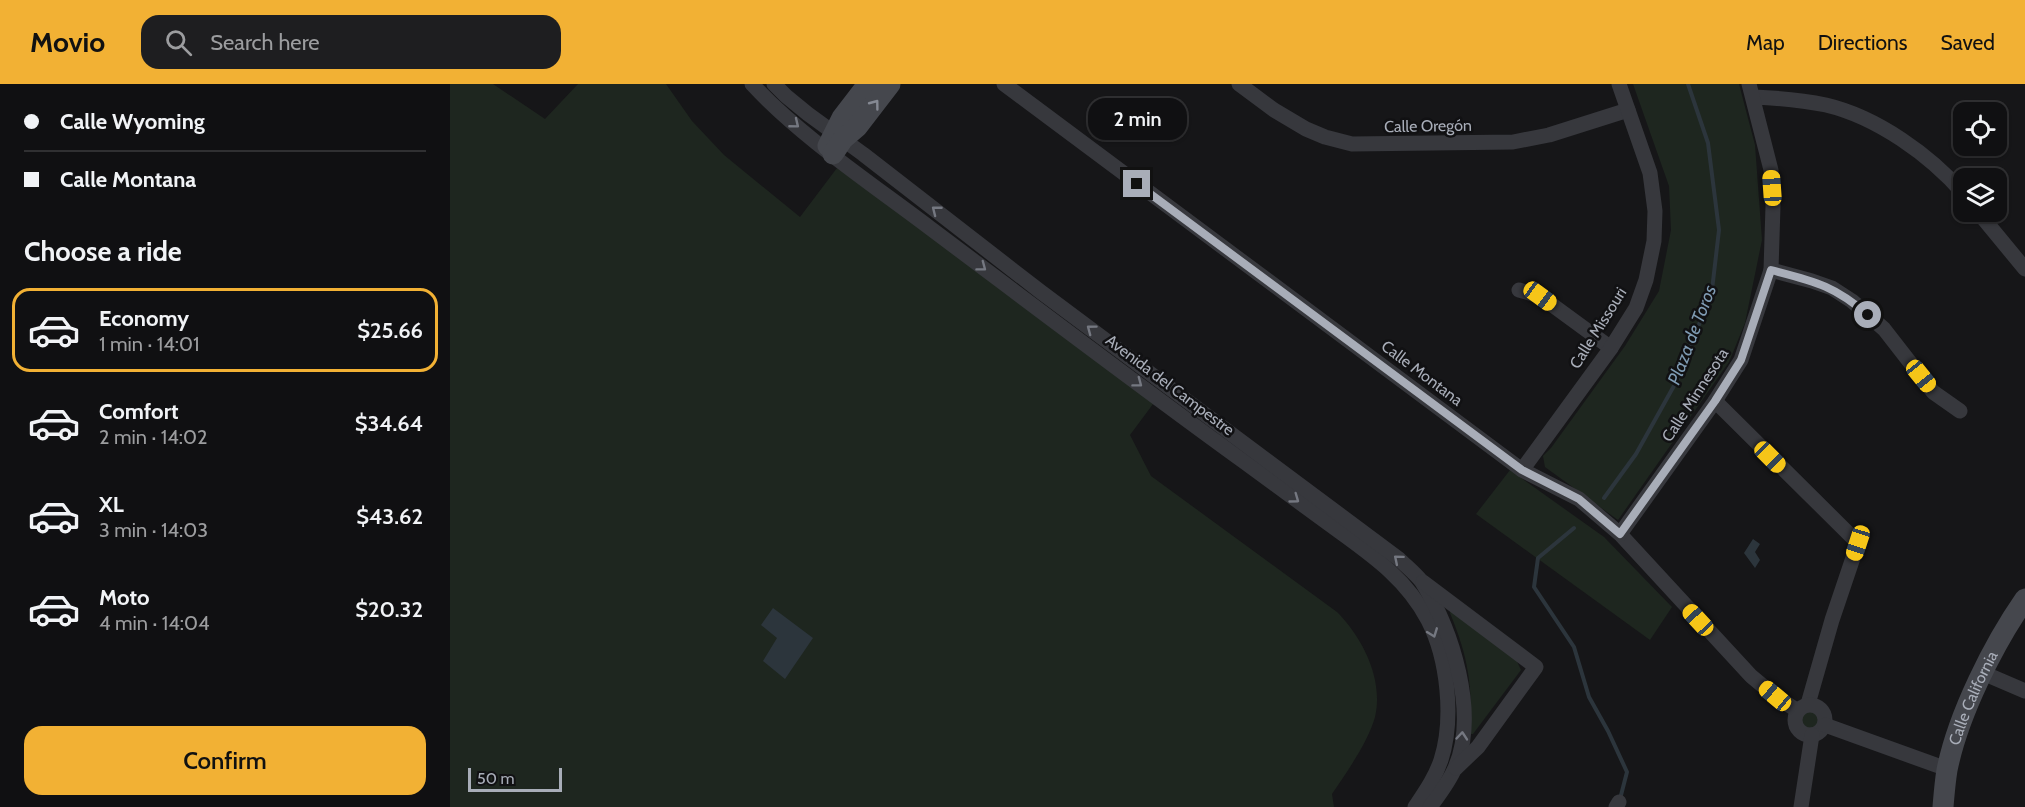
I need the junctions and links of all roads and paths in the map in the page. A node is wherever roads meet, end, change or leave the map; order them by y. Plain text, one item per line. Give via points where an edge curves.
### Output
1 (752, 84) edge
2 (774, 84) edge
3 (868, 84) edge
4 (890, 84) edge
5 (1004, 84) edge
6 (1239, 84) edge
7 (1619, 84) edge
8 (1751, 91) edge
9 (1628, 110) junction
10 (834, 144) junction
11 (1953, 183) edge
12 (1987, 222) edge
13 (2023, 262) edge
14 (1771, 270) junction
15 (1519, 290) dead end
16 (1041, 292) junction
17 (1032, 304) junction
18 (1611, 348) junction
19 (1715, 401) junction
20 (1960, 411) dead end
21 (1226, 440) junction
22 (1522, 470) junction
23 (1620, 534) junction
24 (1420, 580) junction
25 (2025, 598) edge
26 (1448, 653) junction
27 (1983, 672) junction
28 (2025, 691) edge
29 (1803, 708) junction
30 (1825, 725) junction
31 (1812, 735) junction
32 (1455, 768) junction
33 (1947, 770) junction
34 (1432, 781) junction
35 (1415, 807) edge
36 (1430, 807) edge
37 (1801, 807) edge
38 (1943, 807) edge

1 -> 10 street, Avenida del Campestre via 779,111
2 - 10 street, Avenida del Campestre
3 - 10 main road via 842,118
10 -> 4 main road via 857,128
5 - 22 street, Calle Montana
6 - 9 street, Calle Oregón via 1306,129 1352,144 1513,142
7 - 9 street, Calle Missouri
8 - 11 street via 1828,106 1870,121 1926,157
8 - 14 street, Calle Minnesota via 1771,170
9 - 18 street, Calle Missouri via 1650,173 1654,241 1636,308
16 -> 10 street, Avenida del Campestre
10 -> 17 street, Avenida del Campestre
12 - 13 street
14 - 19 street, Calle Minnesota via 1741,360
14 - 20 street via 1812,280 1852,301 1884,329 1934,392
15 - 18 street via 1540,296
16 - 17 street
21 -> 16 street, Avenida del Campestre
17 -> 21 street, Avenida del Campestre
18 - 22 street, Calle Missouri
19 - 23 street, Calle Minnesota
19 - 29 street via 1858,543
24 -> 21 street, Avenida del Campestre via 1399,559
21 -> 26 street, Avenida del Campestre via 1384,564 1409,591
22 - 23 street, Calle Montana via 1579,499
23 - 29 street, Calle Montana via 1751,676 1775,696
24 - 26 street, Avenida del Campestre via 1439,614
24 - 32 street, Avenida del Campestre via 1536,667 1478,747
25 - 27 main road, Calle California
32 -> 26 street, Avenida del Campestre via 1461,749 1464,707 1460,676
26 - 34 street, Avenida del Campestre via 1447,733
27 - 28 street
27 - 33 main road, Calle California via 1961,723
29 - 30 street via 1814,705 1822,710
29 - 31 street via 1795,720 1803,733
30 - 31 street
30 - 33 street
31 - 37 street
32 - 34 street, Avenida del Campestre
32 - 36 street, Avenida del Campestre
33 - 38 main road, Calle California
34 - 35 street, Avenida del Campestre

